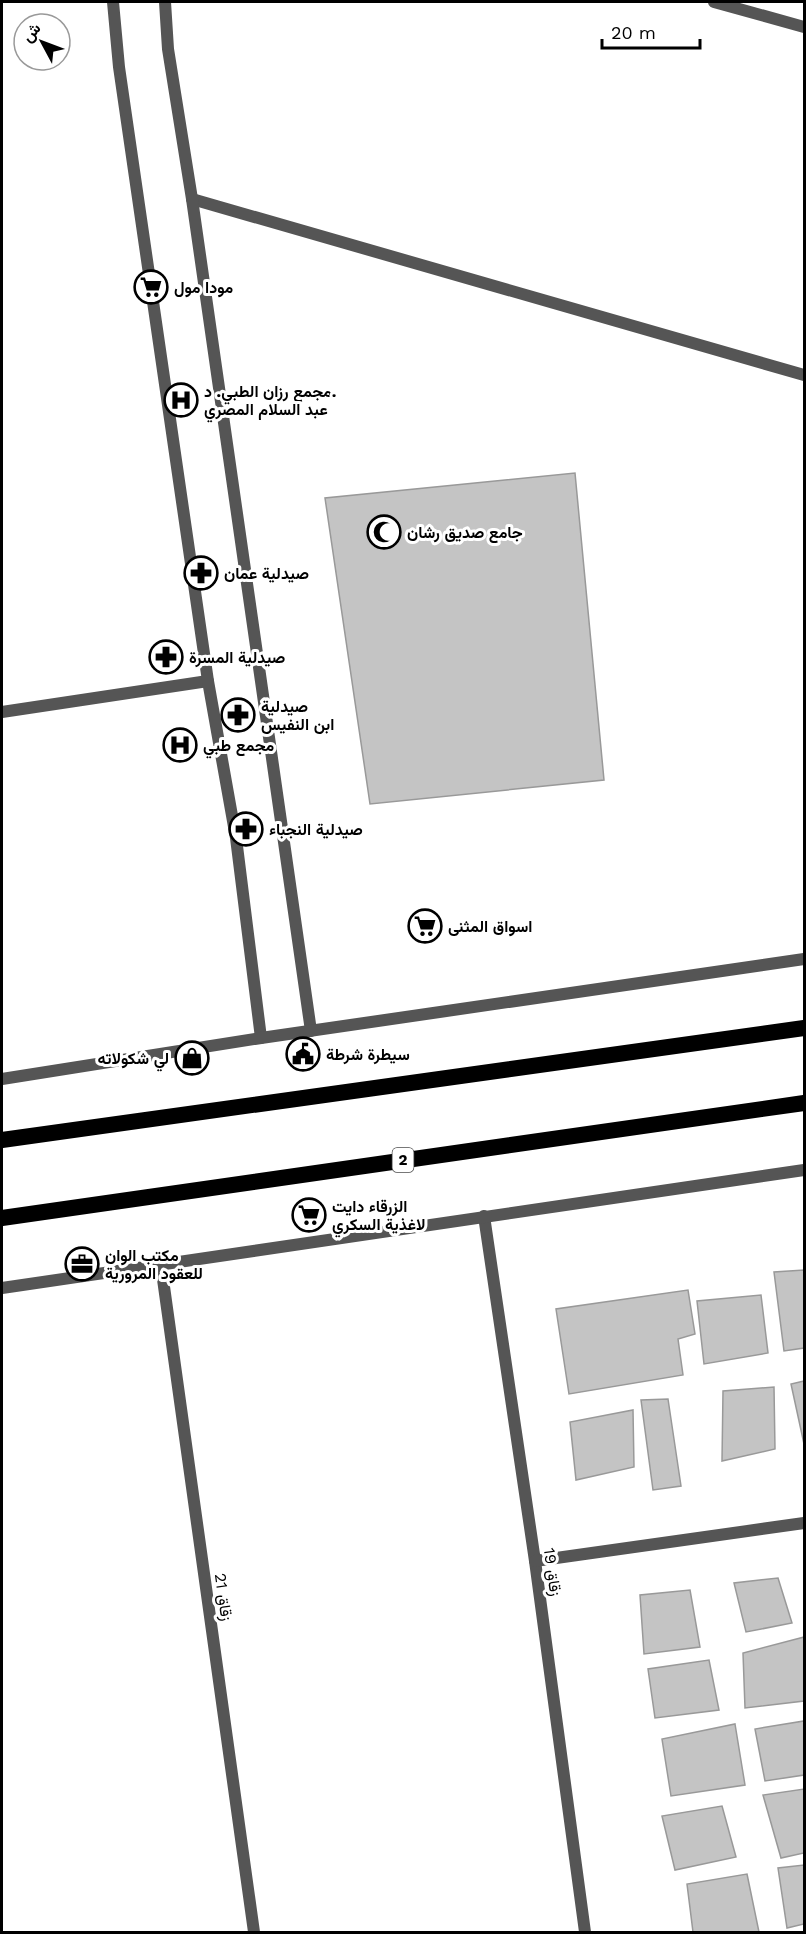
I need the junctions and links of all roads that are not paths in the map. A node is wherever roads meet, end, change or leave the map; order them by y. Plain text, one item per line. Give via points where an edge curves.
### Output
1 (112, 2) edge
2 (165, 2) edge
3 (714, 2) edge
4 (804, 27) edge
5 (192, 199) junction
6 (804, 375) edge
7 (208, 681) junction
8 (2, 712) edge
9 (804, 959) edge
10 (804, 1028) edge
11 (311, 1031) junction
12 (261, 1038) junction
13 (2, 1079) edge
14 (804, 1102) edge
15 (2, 1140) edge
16 (804, 1170) edge
17 (484, 1216) junction
18 (2, 1218) edge
19 (161, 1265) junction
20 (2, 1288) edge
21 (804, 1522) edge
22 (535, 1561) junction
23 (254, 1932) edge
24 (585, 1932) edge

1 - 7 street
2 - 5 street via 168,49
3 - 4 street
5 - 6 street
5 - 11 street
7 - 8 street
7 - 12 street via 236,838
9 - 11 street
10 - 15 highway
11 - 12 street
12 - 13 street
14 - 18 highway, 2
16 - 17 street
17 - 19 street
17 - 22 street, زقاق 19
19 - 20 street
19 - 23 street, زقاق 21
21 - 22 street
22 - 24 street, زقاق 19

